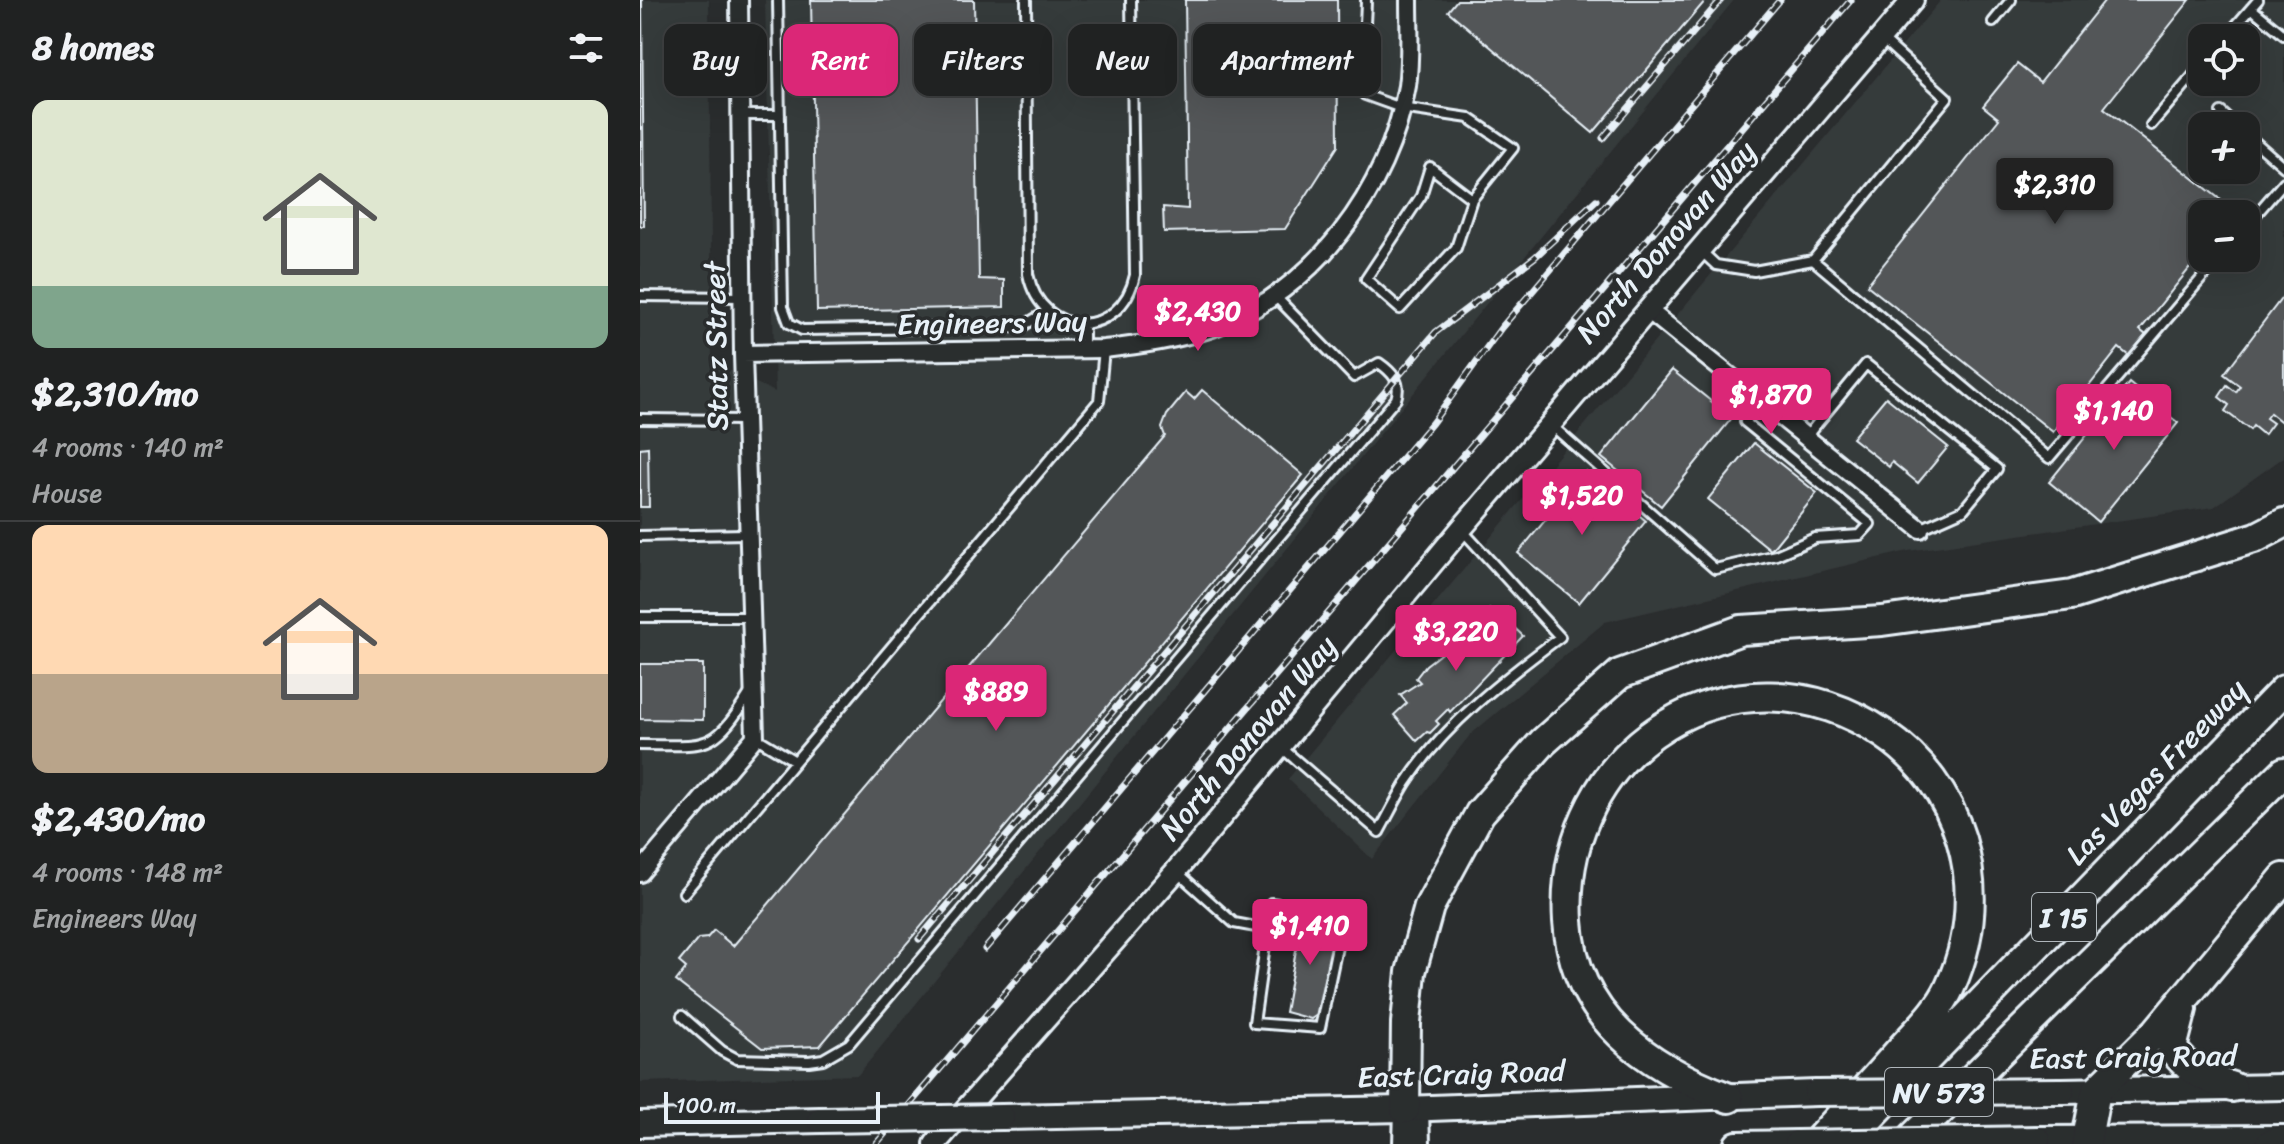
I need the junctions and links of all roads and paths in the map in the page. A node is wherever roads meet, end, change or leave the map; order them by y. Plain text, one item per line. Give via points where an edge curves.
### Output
1 (739, 0) edge
2 (778, 0) edge
3 (1026, 0) edge
4 (1131, 0) edge
5 (1366, 0) edge
6 (1409, 0) edge
7 (1913, 0) edge
8 (2011, 0) edge
9 (2254, 4) edge
10 (1993, 22) dead end
11 (2237, 24) edge
12 (2284, 35) edge
13 (1880, 38) junction
14 (2188, 81) edge
15 (1401, 108) junction
16 (740, 115) junction
17 (780, 115) junction
18 (2151, 125) dead end
19 (2260, 146) edge
20 (2284, 167) edge
21 (2284, 182) edge
22 (1472, 199) junction
23 (2260, 210) edge
24 (1700, 250) junction
25 (1813, 260) junction
26 (2207, 272) edge
27 (1274, 295) junction
28 (640, 296) edge
29 (742, 297) junction
30 (1648, 310) junction
31 (1048, 311) junction
32 (1084, 324) junction
33 (1084, 349) junction
34 (1104, 349) junction
35 (743, 354) junction
36 (1761, 402) junction
37 (640, 419) edge
38 (745, 420) junction
39 (1550, 423) junction
40 (1805, 438) junction
41 (2284, 523) edge
42 (1461, 529) junction
43 (1920, 529) joint
44 (747, 534) junction
45 (640, 536) edge
46 (640, 617) edge
47 (749, 617) junction
48 (751, 690) junction
49 (2284, 690) edge
50 (755, 737) junction
51 (640, 745) edge
52 (1281, 747) junction
53 (795, 761) junction
54 (2284, 772) edge
55 (1176, 871) junction
56 (640, 873) edge
57 (2284, 878) edge
58 (684, 893) dead end
59 (1267, 929) junction
60 (2188, 994) junction
61 (682, 1016) dead end
62 (2232, 1087) junction
63 (2284, 1087) edge
64 (2096, 1091) junction
65 (1729, 1098) junction
66 (1412, 1108) junction
67 (640, 1124) edge
68 (2284, 1139) edge
69 (2086, 1142) edge
70 (935, 1144) edge
71 (1404, 1144) edge
72 (1419, 1144) edge
73 (1737, 1144) edge
74 (1751, 1144) edge
75 (1815, 1144) edge
76 (1844, 1144) edge
77 (1906, 1144) edge
78 (2270, 1144) edge

1 - 16 street, Statz Street
2 - 17 lane
3 - 31 lane via 1028,274 1032,291
4 - 32 lane via 1135,275 1122,307
5 - 15 lane via 1361,87 1365,95
6 - 15 street, Engineers Way via 1410,61
7 - 13 street, North Donovan Way
8 - 10 lane
9 - 11 lane
9 - 12 lane
13 - 24 street, North Donovan Way
13 - 25 lane via 1947,98
14 - 18 lane
15 - 22 lane via 1469,118 1513,148
15 - 27 street, Engineers Way via 1390,150 1371,190 1330,247
16 - 17 lane
16 - 29 street, Statz Street
17 - 31 lane via 783,307 789,323 802,330 1021,327
19 - 20 lane
21 - 23 lane
22 - 22 lane via 1456,248 1400,309 1366,279 1421,196 1430,167
24 - 25 lane via 1716,265 1754,271
24 - 30 street, North Donovan Way
25 - 26 lane via 2049,458
27 - 34 street, Engineers Way via 1215,327 1163,342
27 - 61 lane via 1354,377 1379,363 1392,373 1399,390 1396,399 849,1044 809,1061 737,1059
28 - 29 lane
29 - 35 street, Statz Street
30 - 36 street
30 - 39 street, North Donovan Way
31 - 32 lane via 1069,323
32 - 33 lane
33 - 34 street, Engineers Way
33 - 35 street, Engineers Way
34 - 53 lane via 1099,401
35 - 38 street, Statz Street
36 - 39 lane via 1745,422 1870,524 1860,535 1815,538 1776,555 1715,569
36 - 40 street
37 - 38 lane
38 - 44 street, Statz Street
39 - 42 street, North Donovan Way
40 - 43 street
40 - 43 lane via 1866,364 1997,469 1963,510
41 - 66 highway via 2257,537 2072,595 1882,621 1741,630 1620,674 1543,742 1480,813 1429,907 1411,972 1406,1023
42 - 52 street, North Donovan Way
42 - 52 lane via 1560,637 1458,722 1407,781 1379,832
44 - 45 lane
44 - 47 street, Statz Street
46 - 47 lane
47 - 48 street, Statz Street
48 - 50 street, Statz Street
48 - 51 lane via 730,724 705,745
49 - 76 highway, Las Vegas Freeway / I 15
50 - 53 lane
50 - 56 street
52 - 55 street, North Donovan Way
53 - 58 lane
54 - 77 highway, I 15
55 - 59 lane via 1234,923
55 - 70 street, North Donovan Way
57 - 60 highway
59 - 59 lane via 1254,1023 1320,1028 1344,913 1271,903
60 - 62 highway via 2174,1027 2172,1048 2183,1064
60 - 64 highway
62 - 63 main road, East Craig Road / NV 573
62 - 64 main road, East Craig Road / NV 573
64 - 65 main road, East Craig Road / NV 573, bridge
64 - 69 highway
65 - 66 main road, East Craig Road / NV 573
65 - 75 highway via 1683,1080 1634,1050 1594,1003 1569,935 1566,887 1575,838 1605,779 1634,747 1669,721 1746,697 1806,700 1866,722 1903,747 1934,781 1955,819 1971,883 1963,953 1939,1007
66 - 67 main road, East Craig Road / NV 573, bridge
66 - 71 street
66 - 72 street
68 - 69 main road, NV 573
68 - 78 highway
69 - 74 main road, NV 573, bridge
73 - 74 main road, NV 573

